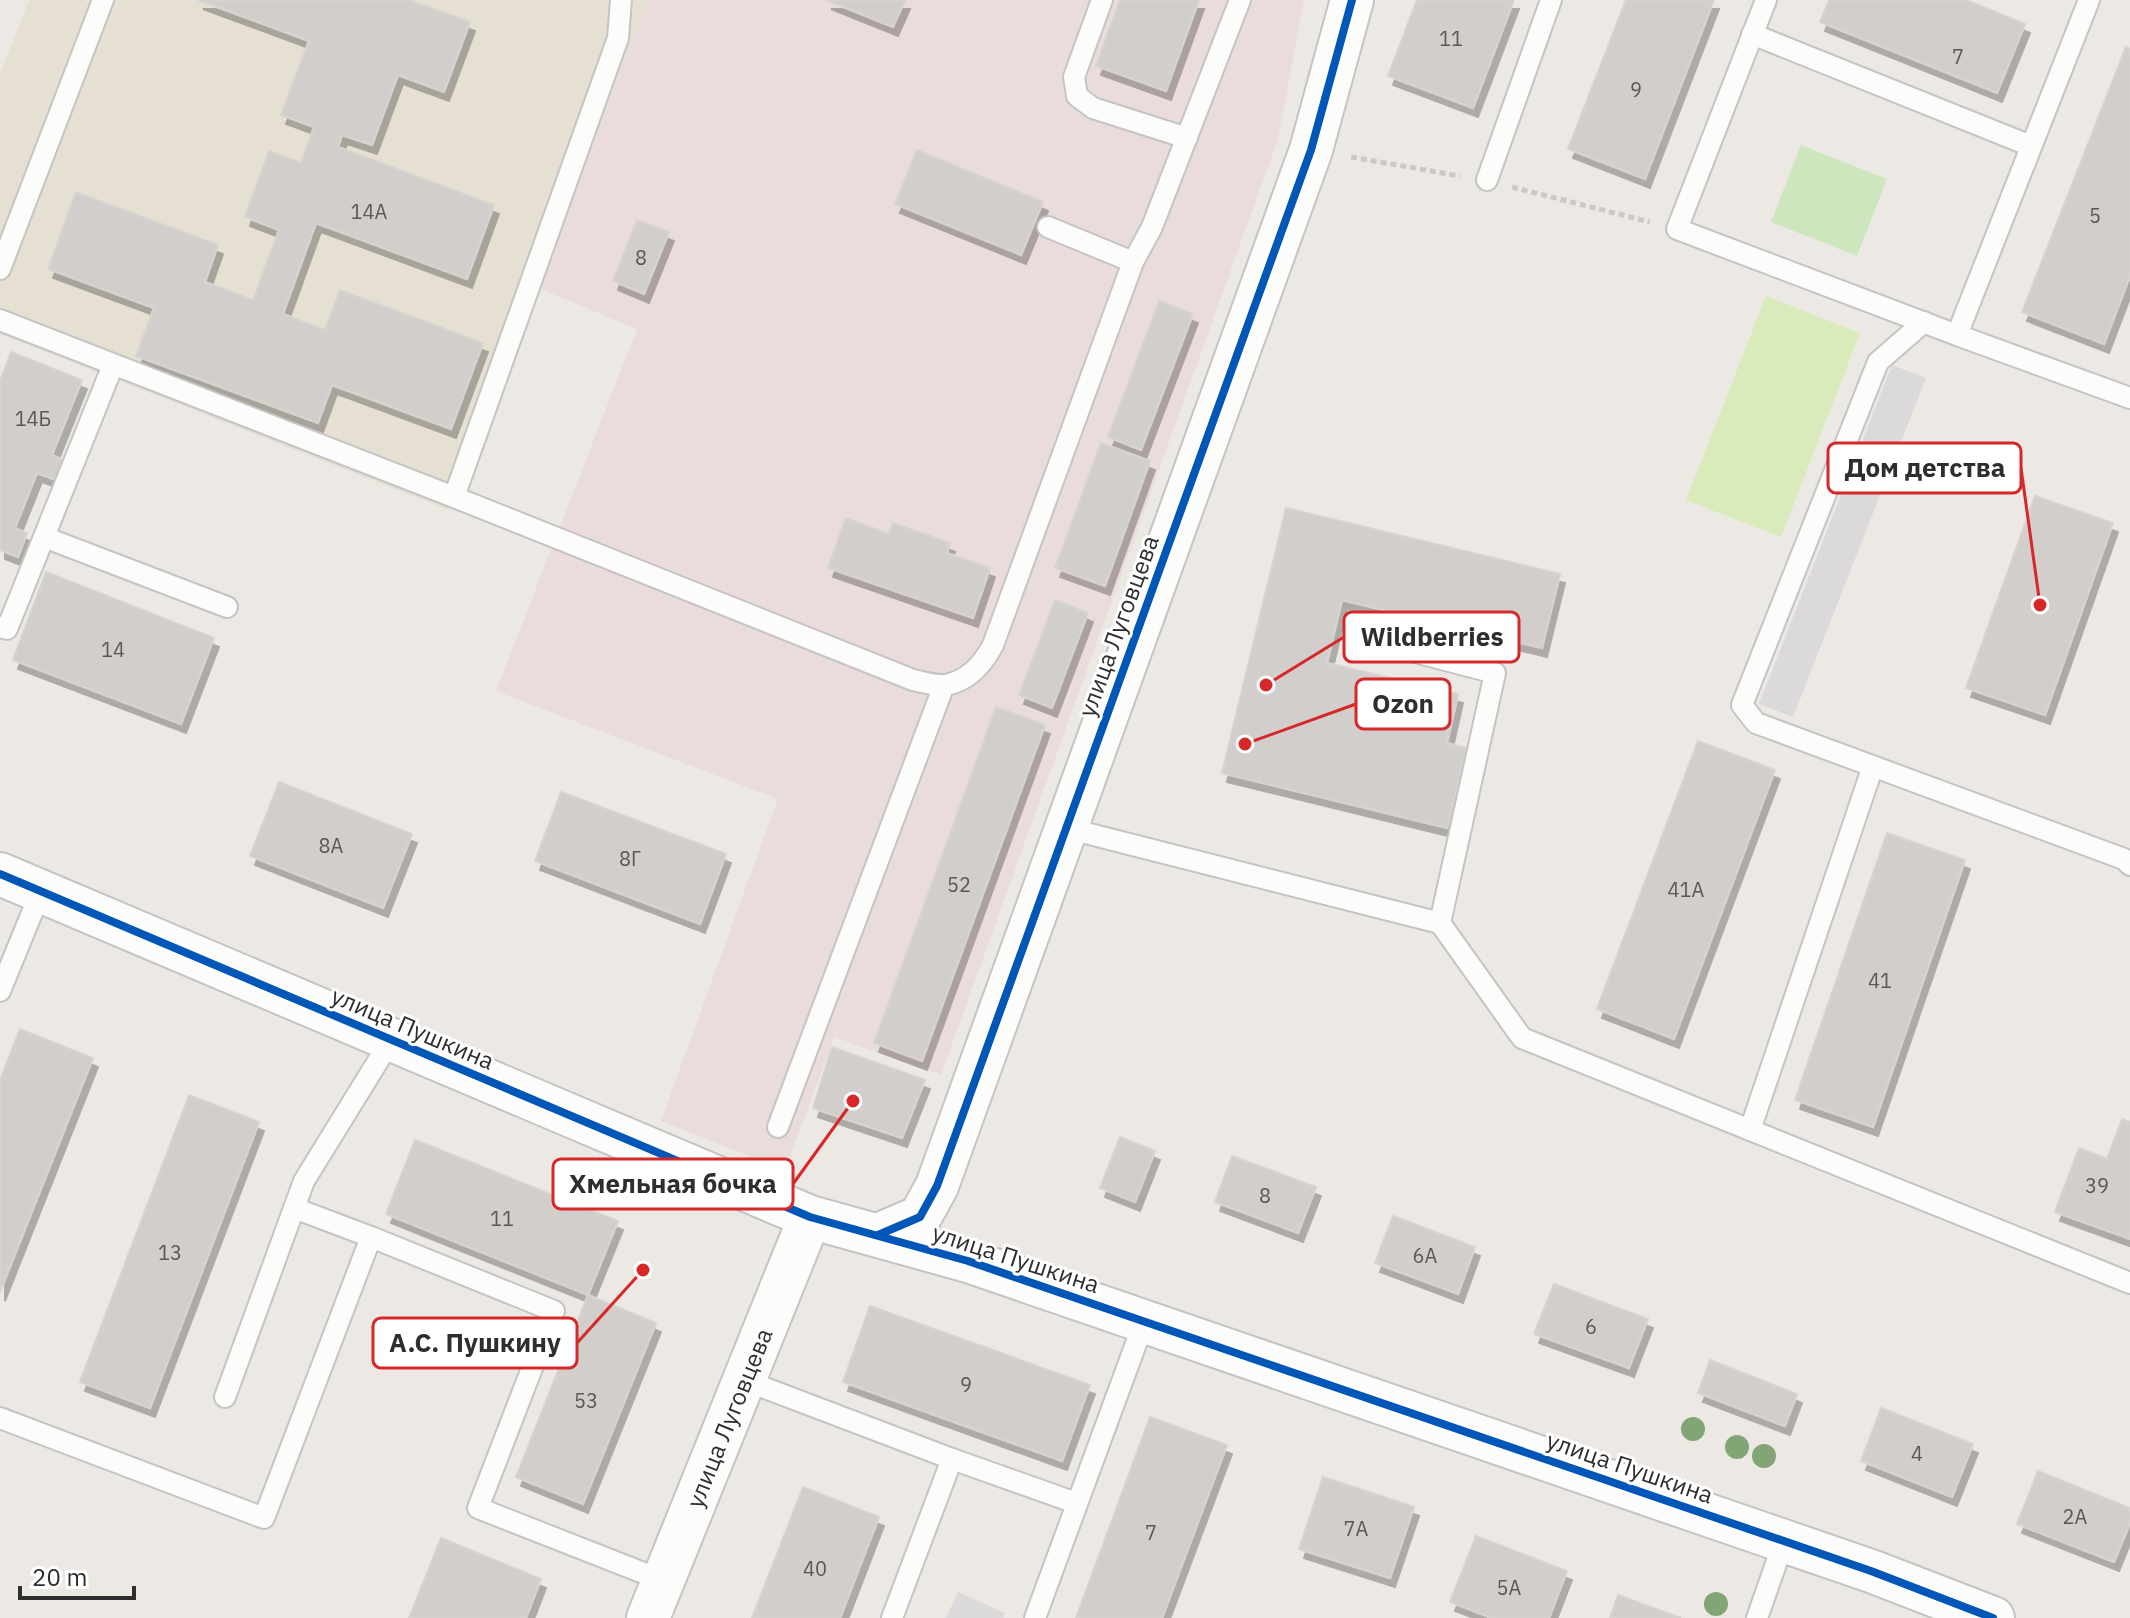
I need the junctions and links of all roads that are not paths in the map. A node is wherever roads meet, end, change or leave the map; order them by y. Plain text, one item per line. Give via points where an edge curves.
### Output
1 (103, 0) edge
2 (621, 0) edge
3 (1102, 0) edge
4 (1240, 0) edge
5 (1352, 0) edge
6 (1551, 0) edge
7 (1766, 0) edge
8 (2089, 0) edge
9 (1752, 34) junction
10 (1187, 138) junction
11 (2031, 146) junction
12 (1487, 180) road end
13 (1048, 227) dead end
14 (1133, 262) junction
15 (0, 269) edge
16 (0, 320) edge
17 (1924, 322) junction
18 (1957, 335) junction
19 (113, 365) junction
20 (2130, 398) edge
21 (454, 497) junction
22 (44, 537) junction
23 (227, 607) dead end
24 (0, 627) edge
25 (1369, 640) dead end
26 (944, 685) junction
27 (1873, 766) junction
28 (1066, 828) junction
29 (2130, 865) edge
30 (0, 874) edge
31 (41, 891) junction
32 (1440, 923) junction
33 (0, 991) edge
34 (391, 1040) junction
35 (778, 1127) dead end
36 (1750, 1130) junction
37 (294, 1208) junction
38 (810, 1217) junction
39 (878, 1235) junction
40 (371, 1237) junction
41 (2130, 1283) edge
42 (1144, 1322) junction
43 (744, 1380) junction
44 (225, 1397) dead end
45 (0, 1418) edge
46 (952, 1459) junction
47 (1076, 1503) junction
48 (1784, 1541) junction
49 (656, 1599) edge
50 (1971, 1614) edge
51 (892, 1618) edge
52 (1035, 1618) edge
53 (1757, 1618) edge

1 - 15 lane
2 - 21 lane via 618,38
3 - 10 lane via 1074,77 1077,96 1093,108
4 - 10 lane
5 - 28 street, улица Луговцева via 1311,150
6 - 12 lane
7 - 9 lane
8 - 11 lane
9 - 11 lane
9 - 17 lane via 1677,229
10 - 14 lane
11 - 18 lane
13 - 14 lane
14 - 26 lane via 993,645 982,665
16 - 19 lane
17 - 18 lane
17 - 27 lane via 1878,362 1742,705 1756,723
18 - 20 lane via 1993,359
19 - 21 lane
19 - 22 lane
21 - 26 lane via 913,680
22 - 23 lane
22 - 24 lane via 7,629
25 - 32 lane via 1495,673
26 - 35 lane
27 - 29 lane
27 - 36 lane
28 - 32 lane
28 - 39 street, улица Луговцева via 937,1186 920,1217
30 - 31 street, улица Пушкина
31 - 33 lane
31 - 34 street, улица Пушкина
32 - 36 lane via 1522,1038
34 - 37 lane via 304,1181
34 - 38 street, улица Пушкина
36 - 41 lane
37 - 40 lane
37 - 44 lane
38 - 39 street, улица Пушкина
38 - 43 street, улица Луговцева
39 - 42 street, улица Пушкина
40 - 45 lane via 264,1518
40 - 49 lane via 554,1311 478,1508
42 - 47 lane
42 - 48 street, улица Пушкина
43 - 46 lane
43 - 49 street, улица Луговцева
46 - 47 lane
46 - 51 lane
47 - 52 lane
48 - 50 street, улица Пушкина
48 - 53 lane

